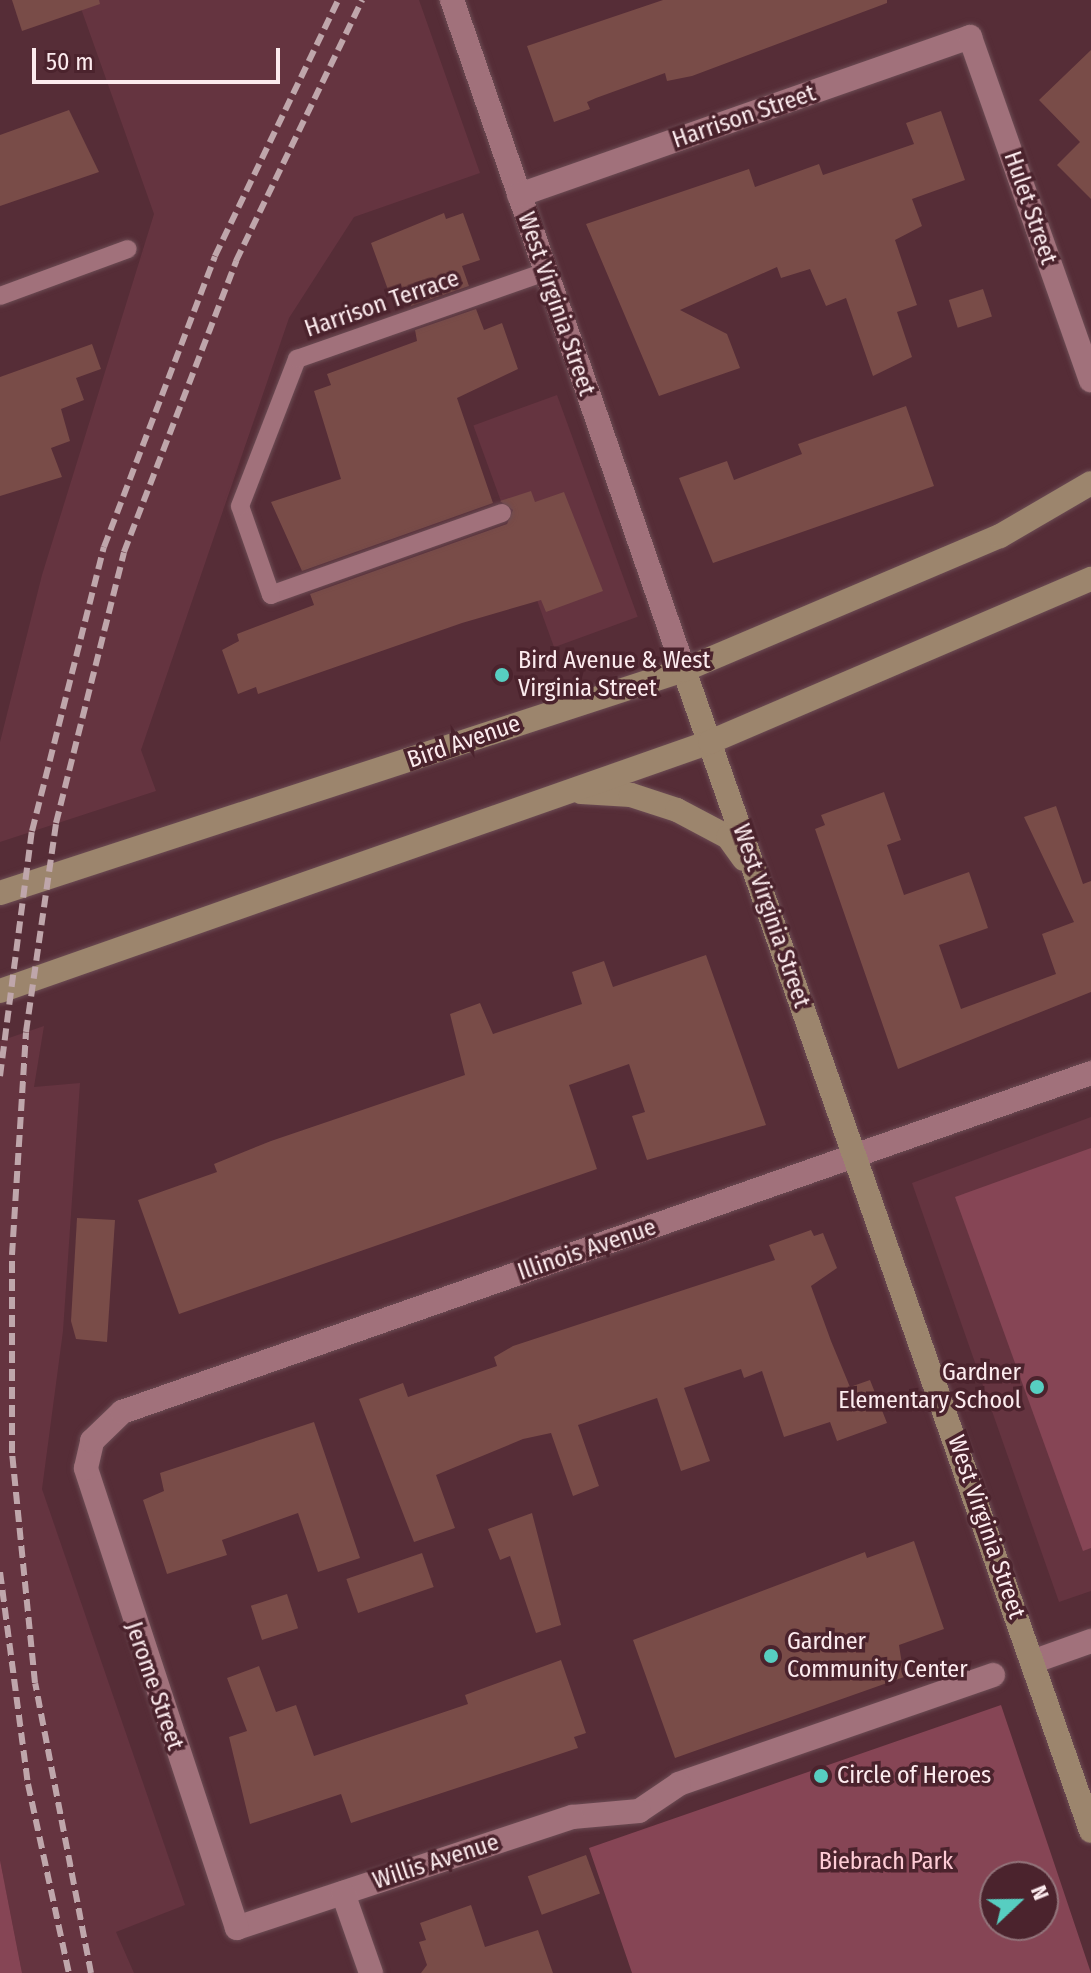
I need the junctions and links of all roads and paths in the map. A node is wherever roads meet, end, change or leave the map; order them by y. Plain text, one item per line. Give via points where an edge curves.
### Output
1 (452, 0) edge
2 (970, 37) joint
3 (519, 195) junction
4 (128, 249) dead end
5 (545, 272) junction
6 (0, 296) edge
7 (1091, 380) edge
8 (1091, 483) edge
9 (502, 513) dead end
10 (1091, 579) edge
11 (684, 670) junction
12 (710, 742) junction
13 (568, 791) junction
14 (757, 878) junction
15 (0, 893) edge
16 (0, 991) edge
17 (1091, 1073) edge
18 (856, 1157) junction
19 (92, 1441) joint
20 (1091, 1641) edge
21 (1032, 1662) junction
22 (993, 1675) dead end
23 (1091, 1831) edge
24 (343, 1893) junction
25 (237, 1928) joint
26 (371, 1973) edge

1 - 3 street, West Virginia Street
2 - 3 street, Harrison Street
2 - 7 street, Hulet Street
3 - 5 street, West Virginia Street
4 - 6 lane
5 - 9 lane, Harrison Terrace via 297,359 240,506 271,595
5 - 11 street, West Virginia Street
8 - 11 main road, Bird Avenue via 1000,536
10 - 12 main road
11 - 12 main road, West Virginia Street
11 - 15 main road, Bird Avenue
12 - 13 main road
12 - 14 main road, West Virginia Street
13 - 14 main road via 631,795 677,810 728,837
13 - 16 main road
14 - 18 main road, West Virginia Street
17 - 18 street, Illinois Avenue
18 - 19 street, Illinois Avenue via 122,1412
18 - 21 main road, West Virginia Street
19 - 25 street, Jerome Street via 86,1468 104,1538
20 - 21 street
21 - 23 main road, West Virginia Street
22 - 24 street, Willis Avenue via 679,1784 639,1811 572,1817
24 - 25 street, Willis Avenue
24 - 26 street

